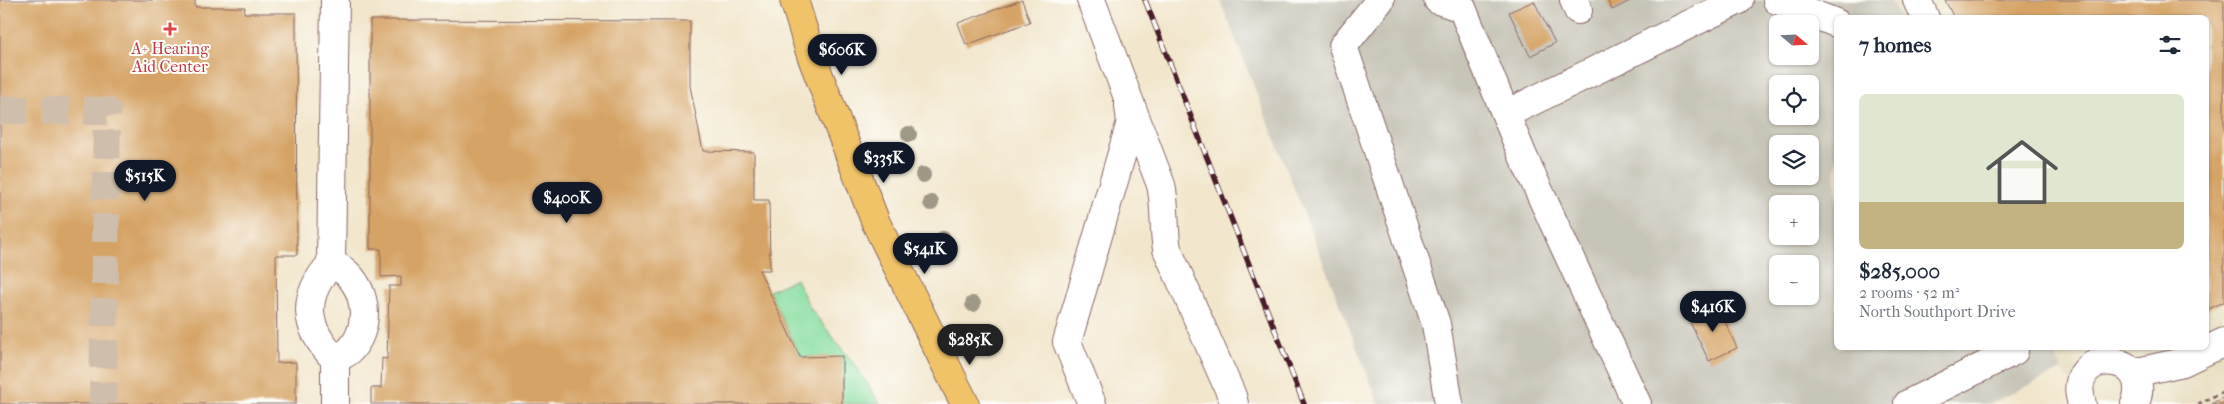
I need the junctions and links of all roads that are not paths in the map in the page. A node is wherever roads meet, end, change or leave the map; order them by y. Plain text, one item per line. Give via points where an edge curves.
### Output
1 (336, 0) edge
2 (794, 0) edge
3 (1091, 0) edge
4 (1380, 0) edge
5 (1739, 0) edge
6 (1777, 0) edge
7 (1917, 0) edge
8 (1457, 3) edge
9 (1924, 15) edge
10 (1834, 22) edge
11 (1127, 95) junction
12 (1506, 114) junction
13 (331, 264) junction
14 (2224, 342) edge
15 (2209, 349) edge
16 (2013, 350) edge
17 (2208, 350) edge
18 (2090, 356) edge
19 (335, 359) junction
20 (2183, 362) junction
21 (2133, 373) junction
22 (2078, 402) edge
23 (2136, 403) edge
24 (335, 404) edge
25 (965, 404) edge
26 (1092, 404) edge
27 (1234, 404) edge
28 (1449, 404) edge
29 (1637, 404) edge
30 (1908, 404) edge

1 - 13 street
2 - 25 main road via 811,55 876,223
3 - 11 street
4 - 28 street via 1343,46 1436,324
5 - 12 street
6 - 10 street
7 - 9 street
8 - 12 street
11 - 26 street via 1131,122 1067,342
11 - 27 street via 1161,185 1167,249
12 - 29 street
13 - 19 street via 316,285 310,310 317,338
13 - 19 street via 351,276 360,290 364,310 359,336 352,347
14 - 15 street
16 - 30 street
17 - 20 street
18 - 21 street via 2119,363
18 - 22 street via 2081,378
19 - 24 street
20 - 21 street
20 - 23 street
21 - 23 street via 2138,388

